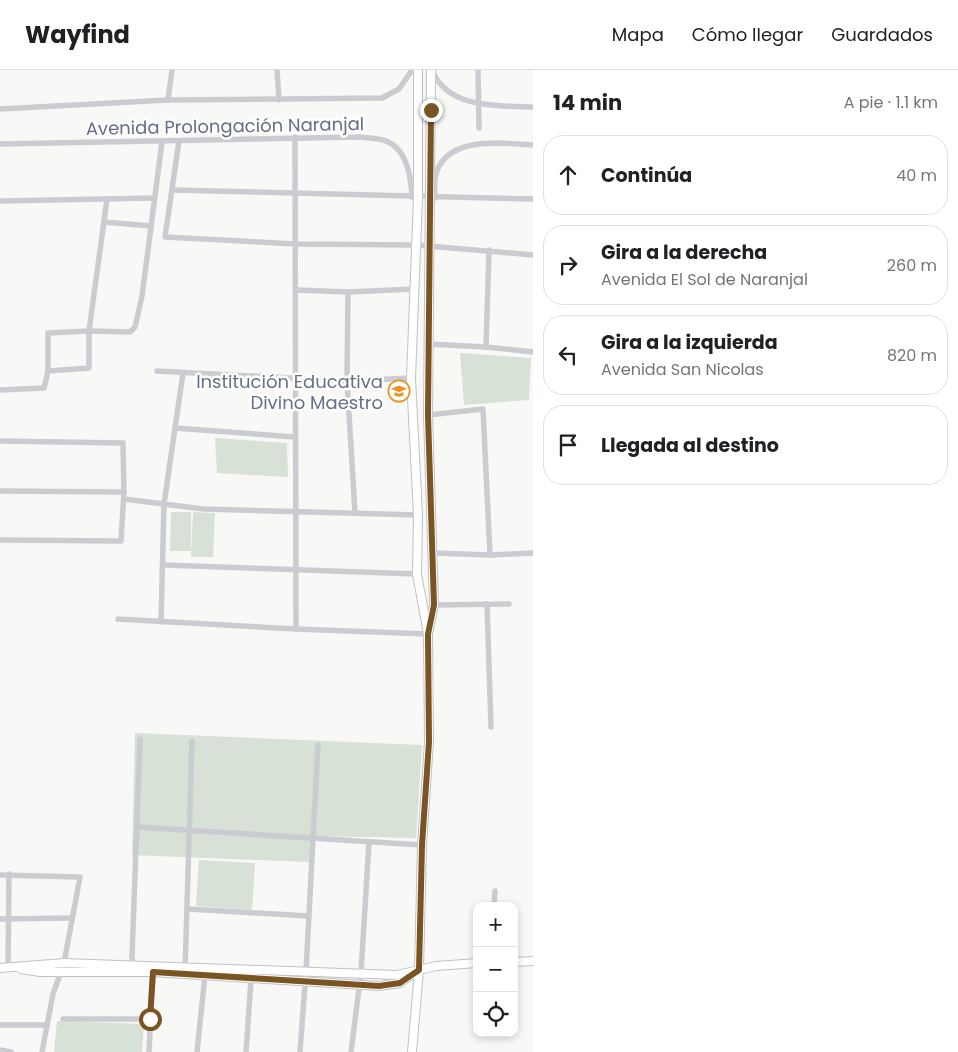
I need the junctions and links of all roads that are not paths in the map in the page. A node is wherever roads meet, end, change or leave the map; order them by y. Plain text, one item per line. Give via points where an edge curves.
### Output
1 (172, 70) edge
2 (277, 70) edge
3 (412, 70) edge
4 (418, 70) edge
5 (432, 70) edge
6 (478, 70) edge
7 (168, 100) junction
8 (279, 100) junction
9 (478, 105) junction
10 (533, 107) edge
11 (0, 109) edge
12 (478, 128) dead end
13 (295, 137) junction
14 (180, 141) junction
15 (162, 142) junction
16 (0, 144) edge
17 (533, 145) edge
18 (172, 190) junction
19 (296, 192) junction
20 (415, 197) junction
21 (155, 198) junction
22 (433, 198) junction
23 (107, 199) junction
24 (533, 199) edge
25 (0, 202) edge
26 (104, 222) junction
27 (151, 226) junction
28 (296, 244) junction
29 (416, 245) junction
30 (430, 246) junction
31 (489, 250) junction
32 (533, 255) edge
33 (414, 289) junction
34 (296, 290) junction
35 (348, 292) junction
36 (89, 331) junction
37 (428, 344) junction
38 (486, 347) junction
39 (533, 352) edge
40 (48, 371) junction
41 (157, 371) dead end
42 (183, 373) junction
43 (411, 378) junction
44 (295, 379) junction
45 (347, 381) junction
46 (0, 390) edge
47 (428, 415) junction
48 (175, 428) junction
49 (295, 437) junction
50 (0, 441) edge
51 (0, 491) edge
52 (124, 492) junction
53 (124, 499) junction
54 (164, 504) junction
55 (295, 512) junction
56 (356, 512) junction
57 (418, 515) junction
58 (0, 540) edge
59 (433, 553) junction
60 (533, 553) edge
61 (490, 555) junction
62 (164, 565) junction
63 (295, 570) junction
64 (417, 574) junction
65 (487, 604) junction
66 (509, 604) dead end
67 (434, 605) junction
68 (118, 620) dead end
69 (161, 622) junction
70 (296, 629) junction
71 (428, 634) junction
72 (491, 727) dead end
73 (140, 739) dead end
74 (192, 741) dead end
75 (318, 745) dead end
76 (137, 827) junction
77 (190, 830) junction
78 (313, 838) junction
79 (369, 842) junction
80 (422, 845) junction
81 (9, 874) junction
82 (0, 875) edge
83 (495, 891) dead end
84 (494, 902) edge
85 (188, 909) junction
86 (308, 916) junction
87 (10, 918) junction
88 (71, 918) junction
89 (0, 919) edge
90 (533, 961) edge
91 (518, 962) edge
92 (473, 963) edge
93 (63, 967) junction
94 (4, 968) edge
95 (134, 968) junction
96 (153, 969) junction
97 (185, 970) junction
98 (419, 970) junction
99 (306, 971) junction
100 (361, 973) junction
101 (205, 976) junction
102 (251, 980) junction
103 (305, 981) junction
104 (360, 984) junction
105 (63, 1019) dead end
106 (150, 1019) junction
107 (0, 1025) edge
108 (47, 1025) junction
109 (0, 1050) edge
110 (11, 1052) edge
111 (42, 1052) edge
112 (149, 1052) edge
113 (197, 1052) edge
114 (246, 1052) edge
115 (300, 1052) edge
116 (352, 1052) edge
117 (412, 1052) edge

1 - 7 street
2 - 8 street
3 - 8 street, Avenida Prolongación Naranjal via 399,89 382,98
4 - 20 street
5 - 9 street via 447,90
5 - 22 street
6 - 9 street
7 - 8 street, Avenida Prolongación Naranjal
7 - 11 street, Avenida Prolongación Naranjal
9 - 10 street
9 - 12 street
13 - 14 street, Avenida Prolongación Naranjal
13 - 19 street
13 - 20 street, Avenida Prolongación Naranjal via 384,140 403,158
14 - 15 street, Avenida Prolongación Naranjal
14 - 18 street
15 - 16 street, Avenida Prolongación Naranjal
15 - 21 street
17 - 22 street via 481,144 451,153 435,178
18 - 19 street
18 - 28 street via 165,236
19 - 20 street
19 - 28 street
20 - 22 street
20 - 29 street
21 - 23 street
21 - 27 street
22 - 24 street
22 - 30 street
23 - 25 street
23 - 26 street
26 - 27 street
26 - 36 street
27 - 36 street via 135,327 130,332
28 - 29 street
28 - 34 street
29 - 30 street
29 - 33 street
30 - 31 street
30 - 37 street
31 - 32 street
31 - 38 street
33 - 35 street
33 - 43 street
34 - 35 street
34 - 44 street
35 - 45 street
36 - 40 street via 89,368
36 - 40 street via 48,333
37 - 38 street
37 - 47 street
38 - 39 street
40 - 46 street via 46,386 42,389
41 - 42 street
42 - 44 street
42 - 48 street
43 - 45 street
43 - 57 street
44 - 45 street
44 - 49 street
45 - 56 street
47 - 59 street
47 - 61 street via 484,409
48 - 49 street
48 - 54 street
49 - 55 street
50 - 52 street via 124,442
51 - 52 street
52 - 53 street
53 - 54 street
53 - 58 street via 121,542
54 - 55 street via 203,509
54 - 62 street
55 - 56 street
55 - 63 street
56 - 57 street
57 - 64 street
59 - 61 street
59 - 67 street
60 - 61 street
62 - 63 street
62 - 69 street
63 - 64 street
63 - 70 street
64 - 71 street
65 - 66 street
65 - 67 street
65 - 72 street
67 - 71 street
68 - 69 street
69 - 70 street
70 - 71 street
71 - 80 street via 429,742
73 - 76 street
74 - 77 street
75 - 78 street
76 - 77 street
76 - 95 street
77 - 78 street
77 - 85 street
78 - 79 street
78 - 86 street
79 - 80 street
79 - 100 street
80 - 98 street
81 - 82 street
81 - 87 street
81 - 88 street via 80,877
83 - 84 street
85 - 86 street
85 - 97 street
86 - 99 street
87 - 88 street
87 - 89 street
87 - 94 street
88 - 93 street
90 - 91 street
92 - 98 street
93 - 94 street via 42,963
93 - 95 street
93 - 108 street
95 - 96 street
96 - 97 street
96 - 106 street
97 - 99 street
97 - 101 street
98 - 100 street via 397,975
98 - 104 street via 407,980 392,985
98 - 117 street
99 - 100 street
99 - 103 street
100 - 104 street
101 - 102 street
101 - 113 street
102 - 103 street
102 - 114 street
103 - 104 street
103 - 115 street
104 - 116 street
105 - 106 street
106 - 112 street
107 - 108 street
108 - 111 street
109 - 110 street

